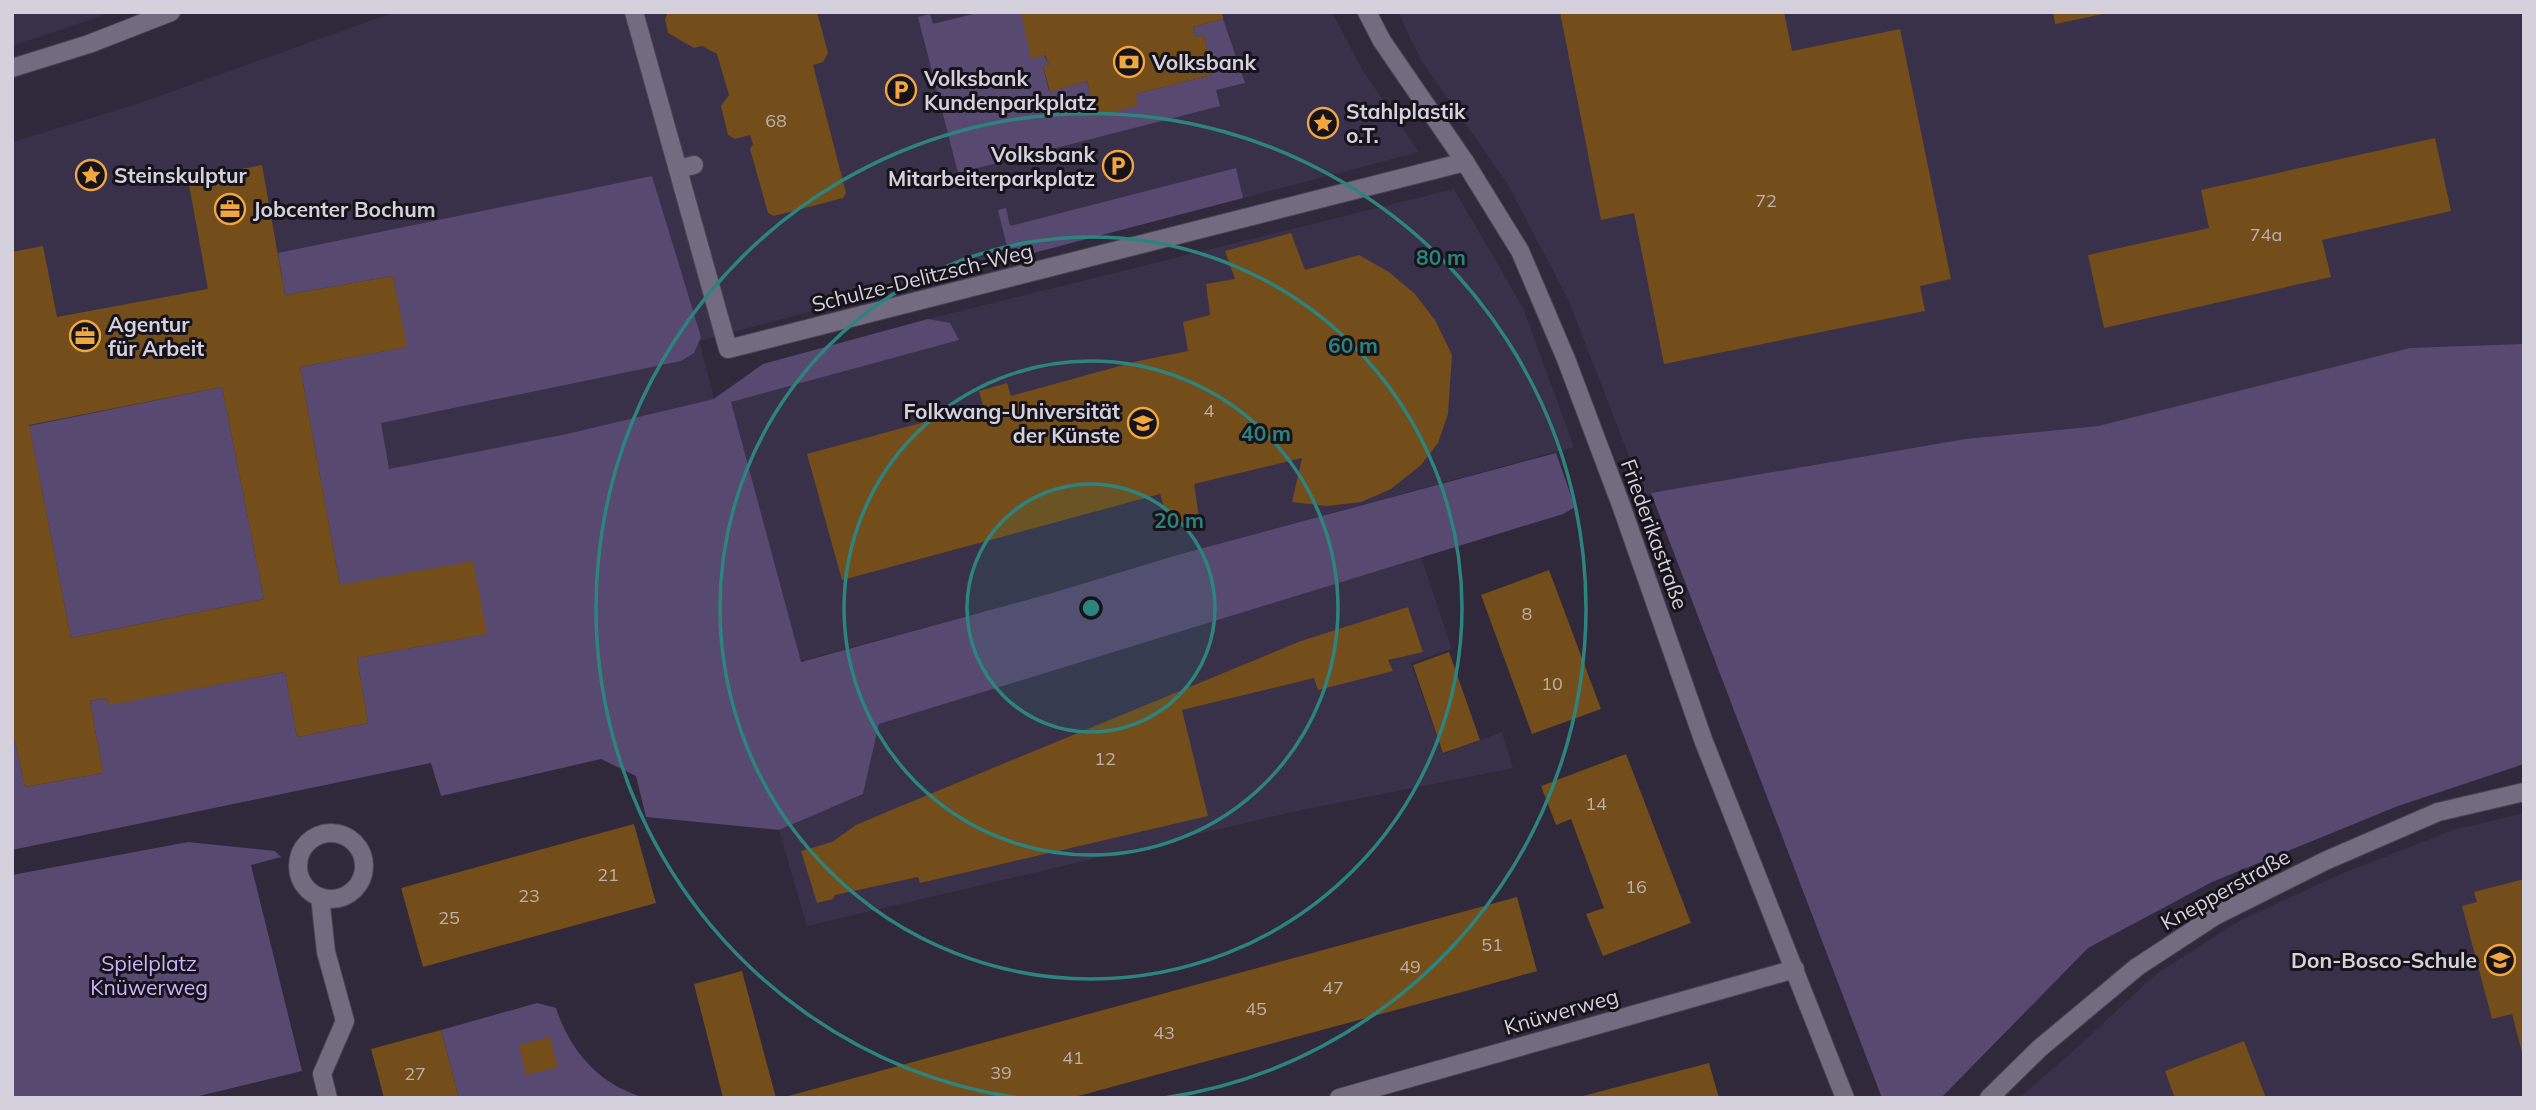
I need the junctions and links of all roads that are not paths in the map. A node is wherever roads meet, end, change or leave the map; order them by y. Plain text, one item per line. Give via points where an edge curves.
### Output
1 (171, 12) edge
2 (634, 12) edge
3 (1367, 12) edge
4 (12, 68) edge
5 (1465, 162) junction
6 (2524, 792) edge
7 (320, 897) dead end
8 (1795, 969) junction
9 (328, 1098) edge
10 (1339, 1098) edge
11 (1845, 1098) edge
12 (1989, 1098) edge

1 - 4 street
2 - 5 street, Schulze-Delitzsch-Weg via 686,167 728,349
3 - 5 street, Friederikastraße
5 - 8 street, Friederikastraße via 1520,251 1566,359 1704,742
6 - 12 street, Knepperstraße via 2438,812 2214,916 2137,967 2040,1048
7 - 9 street via 326,952 345,1021 322,1074
8 - 10 street, Knüwerweg
8 - 11 street, Friederikastraße

